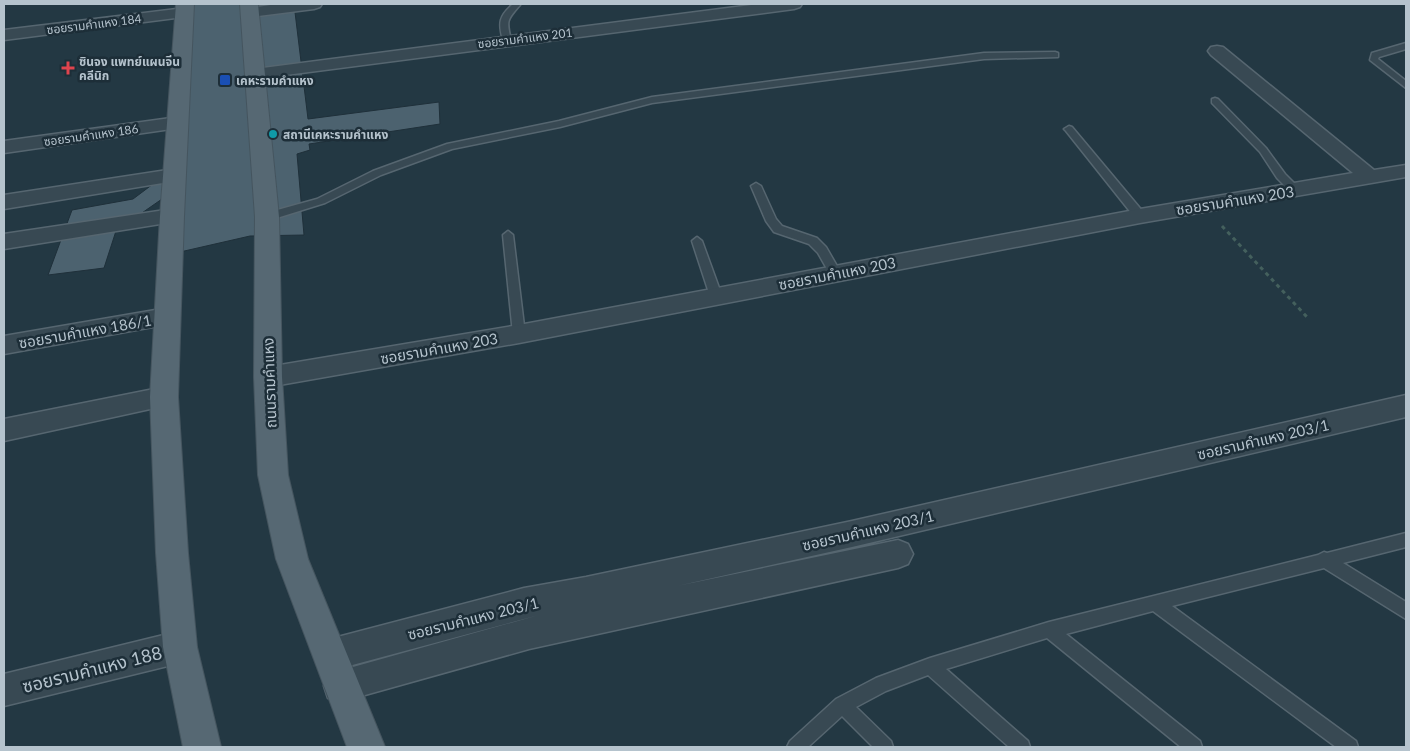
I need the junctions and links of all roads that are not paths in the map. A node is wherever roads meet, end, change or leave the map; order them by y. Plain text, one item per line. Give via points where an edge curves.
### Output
1 (314, 4) edge
2 (794, 4) edge
3 (516, 5) edge
4 (249, 8) edge
5 (180, 19) edge
6 (5, 38) edge
7 (507, 40) junction
8 (1406, 46) edge
9 (1217, 52) dead end
10 (1055, 55) dead end
11 (255, 74) junction
12 (1406, 86) edge
13 (1215, 101) dead end
14 (178, 123) junction
15 (1069, 129) dead end
16 (4, 147) edge
17 (174, 175) junction
18 (1389, 175) edge
19 (756, 186) dead end
20 (1406, 189) edge
21 (1294, 190) junction
22 (4, 202) edge
23 (172, 216) junction
24 (1140, 216) junction
25 (266, 217) junction
26 (508, 234) dead end
27 (697, 241) dead end
28 (4, 242) edge
29 (835, 273) junction
30 (716, 296) junction
31 (167, 317) junction
32 (519, 334) junction
33 (4, 345) edge
34 (268, 377) junction
35 (164, 397) junction
36 (1406, 406) edge
37 (4, 430) edge
38 (1406, 540) edge
39 (898, 554) dead end
40 (1324, 559) junction
41 (524, 603) junction
42 (1155, 603) junction
43 (1406, 612) edge
44 (1049, 630) junction
45 (529, 633) junction
46 (180, 647) junction
47 (330, 655) junction
48 (930, 666) junction
49 (340, 686) junction
50 (4, 690) edge
51 (842, 705) junction
52 (202, 747) edge
53 (366, 747) edge
54 (796, 747) edge
55 (885, 747) edge
56 (1022, 747) edge
57 (1194, 747) edge
58 (1350, 747) edge

1 - 4 street
2 - 7 street, ซอยรามคำแหง 201
3 - 7 lane via 502,21
4 - 11 main road, ถนนรามคำแหง
5 - 6 street, ซอยรามคำแหง 184
5 - 14 main road
7 - 11 street, ซอยรามคำแหง 201
8 - 12 lane via 1374,55 1374,60
9 - 18 street
10 - 25 lane via 984,56 652,100 560,124 450,146 377,173 321,201
11 - 25 main road, ถนนรามคำแหง
13 - 21 lane via 1263,150
14 - 16 street, ซอยรามคำแหง 186
14 - 17 main road
15 - 24 lane
17 - 22 street
17 - 23 main road
18 - 20 street
18 - 21 street, ซอยรามคำแหง 203
19 - 29 lane via 771,221 778,229 813,241
21 - 24 street, ซอยรามคำแหง 203
23 - 28 street
23 - 31 main road
24 - 29 street, ซอยรามคำแหง 203
25 - 34 main road, ถนนรามคำแหง
26 - 32 lane
27 - 30 lane
29 - 30 street, ซอยรามคำแหง 203
30 - 32 street, ซอยรามคำแหง 203
31 - 33 street, ซอยรามคำแหง 186/1
31 - 35 main road
32 - 34 street, ซอยรามคำแหง 203
34 - 47 main road, ถนนรามคำแหง via 274,475 290,549
35 - 37 street
35 - 46 main road
36 - 41 street, ซอยรามคำแหง 203/1 via 842,536
38 - 40 lane
39 - 45 street, ซอยรามคำแหง 203/1
40 - 42 lane
40 - 43 lane
41 - 45 street
41 - 47 street, ซอยรามคำแหง 203/1
42 - 44 lane
42 - 58 lane
44 - 48 lane
44 - 57 lane
45 - 49 street, ซอยรามคำแหง 203/1
46 - 50 street, ซอยรามคำแหง 188
46 - 52 main road
47 - 49 main road, ถนนรามคำแหง
48 - 51 lane via 882,684
48 - 56 lane
49 - 53 main road, ถนนรามคำแหง
51 - 54 lane
51 - 55 lane

